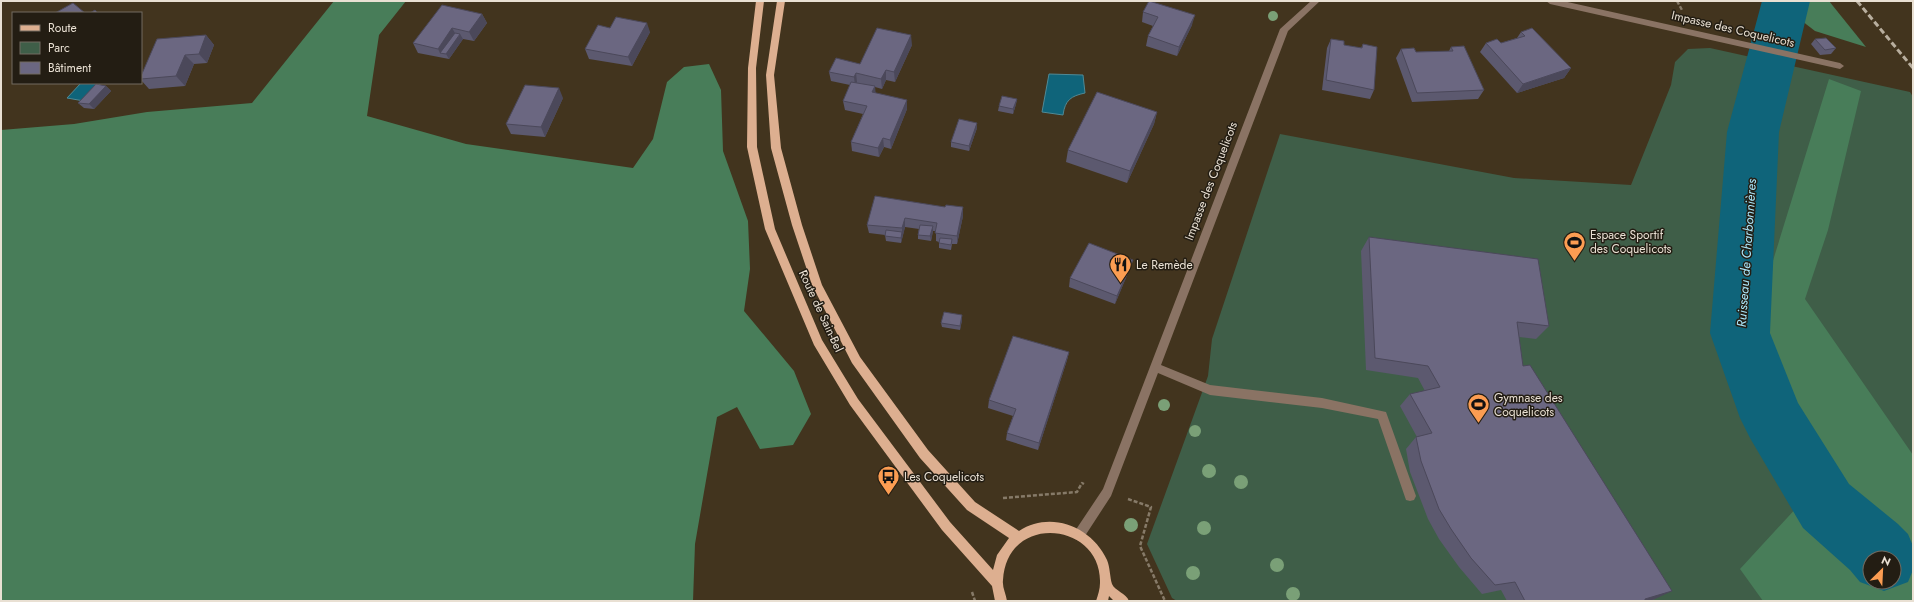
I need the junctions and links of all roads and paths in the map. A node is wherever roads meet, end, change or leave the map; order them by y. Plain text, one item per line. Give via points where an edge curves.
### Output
1 (760, 1) edge
2 (781, 1) edge
3 (1316, 1) edge
4 (1552, 1) edge
5 (1677, 1) edge
6 (1683, 11) dead end
7 (1840, 66) dead end
8 (1154, 367) junction
9 (1087, 485) dead end
10 (1410, 496) dead end
11 (1000, 497) dead end
12 (1126, 498) dead end
13 (1079, 535) junction
14 (1017, 536) junction
15 (996, 582) junction
16 (1106, 586) junction
17 (1001, 601) edge
18 (1102, 601) edge
19 (1123, 601) edge
20 (1165, 601) edge

1 - 15 main road, Route de Sain-Bel via 752,68 752,147 770,229 818,342 854,402 946,526
2 - 14 main road, Route de Sain-Bel via 770,75 776,148 797,226 817,285 856,360 924,454 971,506
3 - 8 street, Impasse des Coquelicots via 1284,28
4 - 7 street, Impasse des Coquelicots
5 - 6 path
8 - 10 street via 1210,390 1322,403 1382,415
8 - 13 street, Impasse des Coquelicots via 1107,492
9 - 11 path via 1082,483 1077,492 1007,499
12 - 20 path via 1151,507 1140,546
13 - 14 main road via 1054,527 1041,527
13 - 16 main road via 1100,557 1105,571
14 - 15 main road via 998,564
15 - 17 main road
16 - 18 main road
16 - 19 main road

